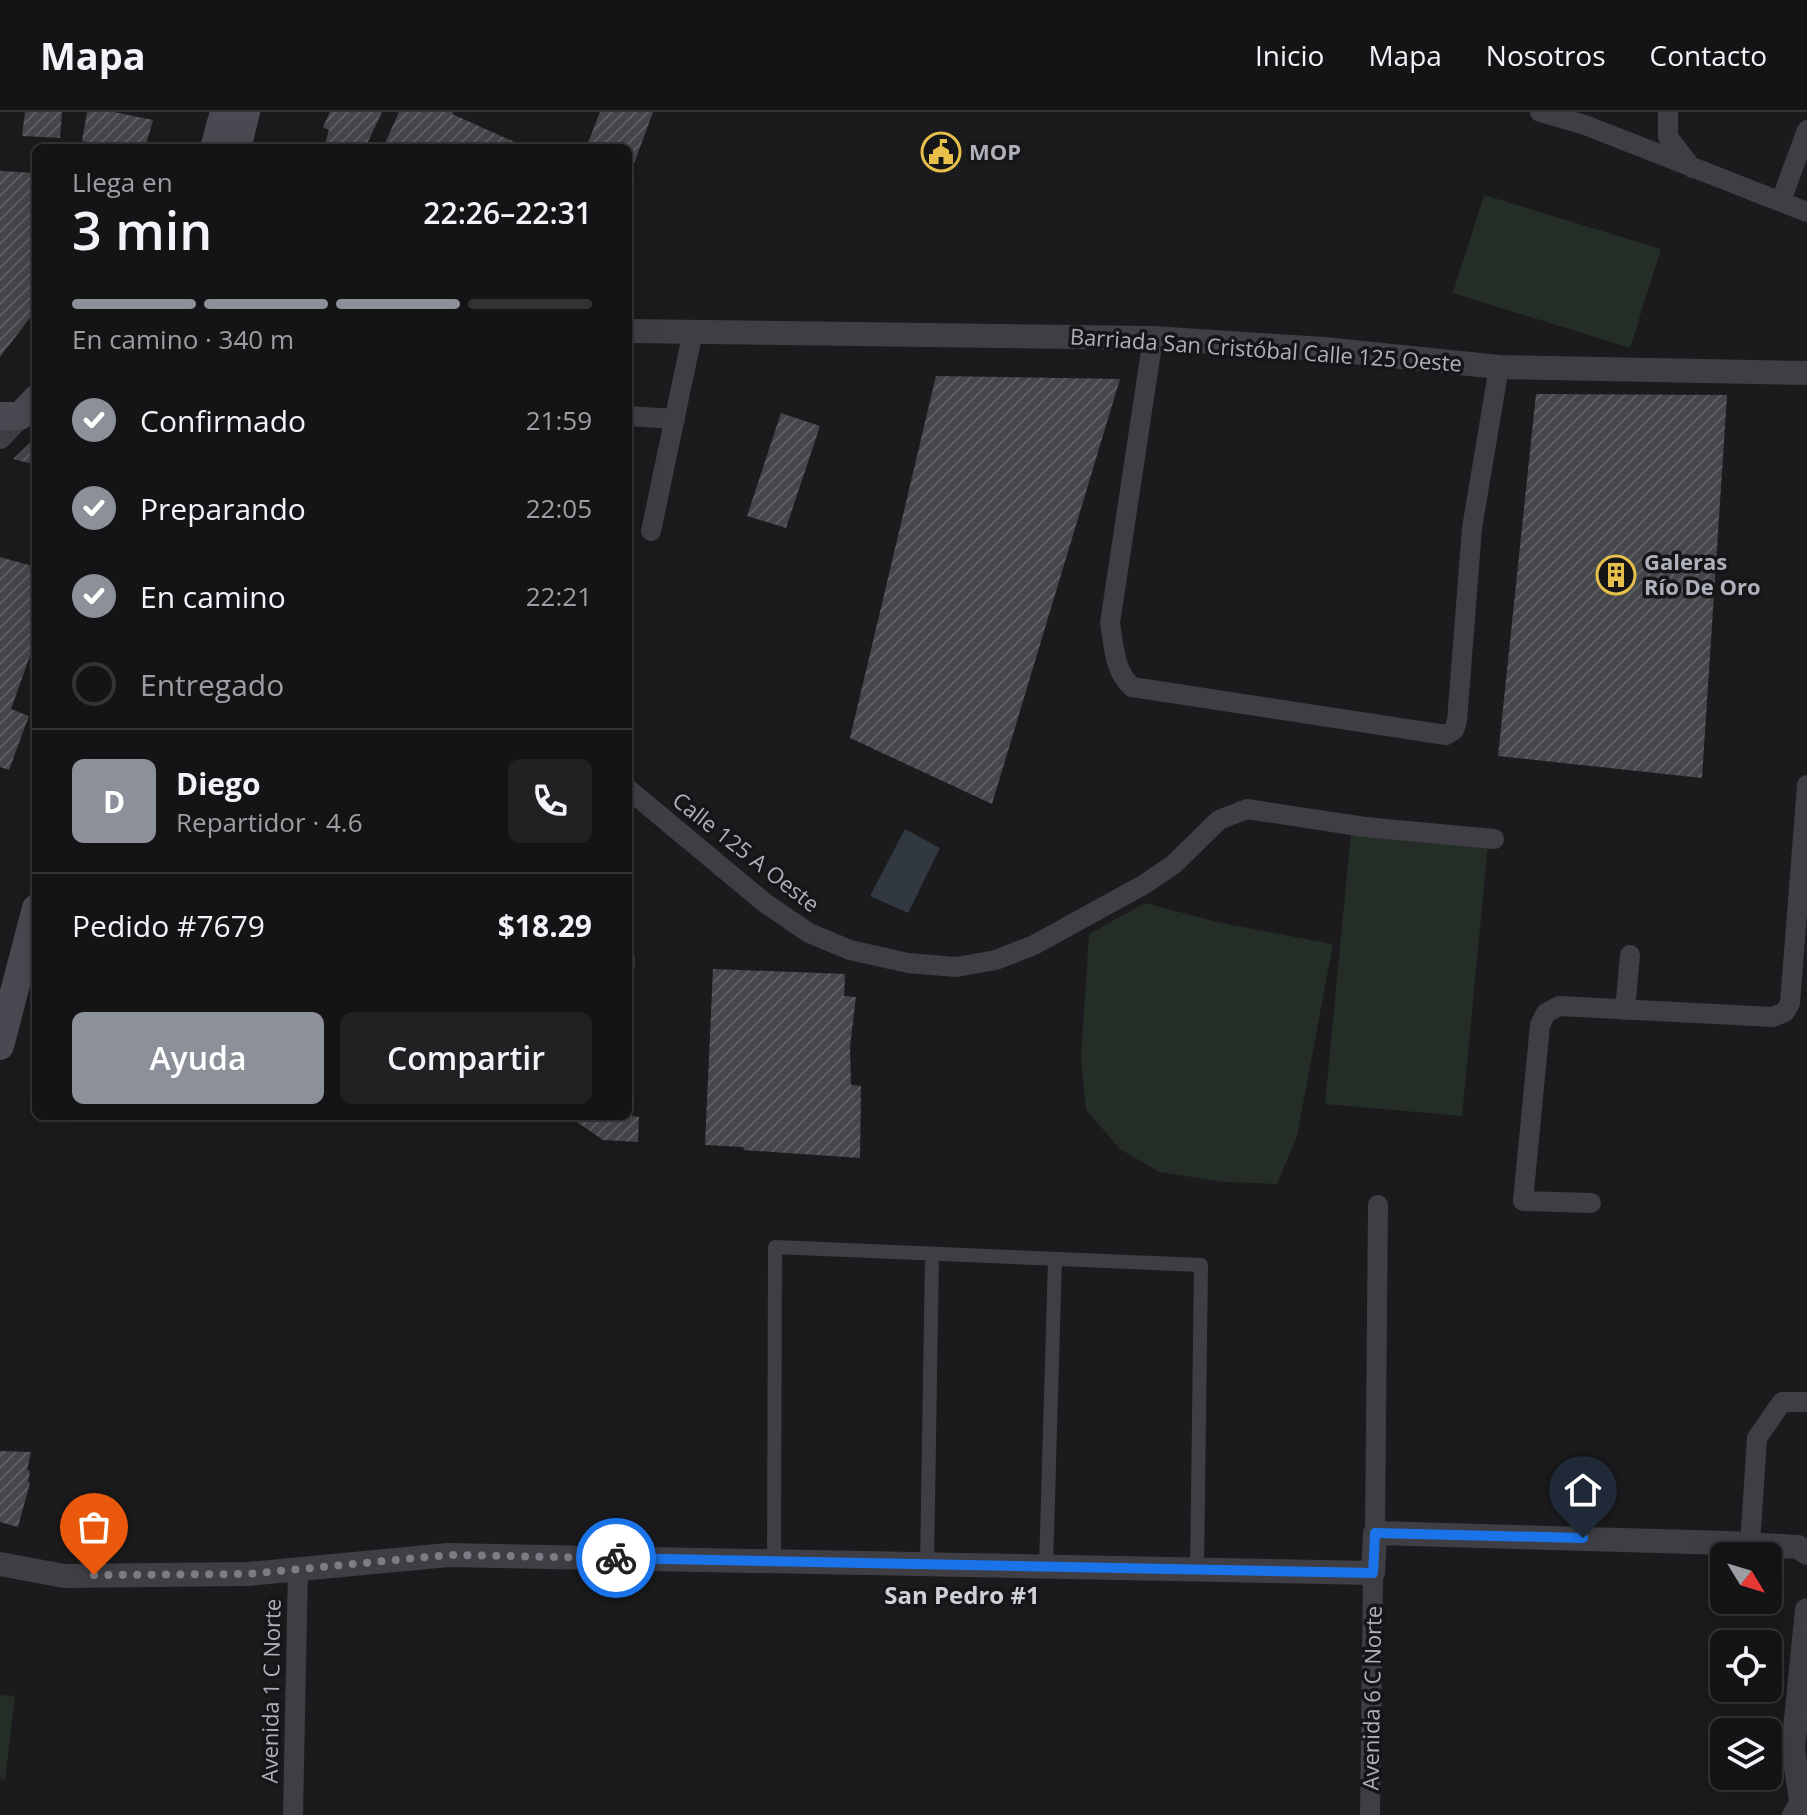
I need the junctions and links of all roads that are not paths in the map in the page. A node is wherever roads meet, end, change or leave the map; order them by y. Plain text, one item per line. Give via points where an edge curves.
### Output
1 (224, 112) edge
2 (246, 112) edge
3 (1540, 112) edge
4 (1668, 112) edge
5 (1807, 130) edge
6 (215, 144) edge
7 (238, 144) edge
8 (1692, 168) junction
9 (1781, 201) junction
10 (1807, 212) edge
11 (632, 331) edge
12 (693, 331) junction
13 (1153, 338) junction
14 (1499, 367) junction
15 (1807, 373) edge
16 (19, 410) edge
17 (632, 416) edge
18 (675, 419) junction
19 (0, 437) edge
20 (651, 531) dead end
21 (1807, 785) edge
22 (632, 792) edge
23 (1494, 839) dead end
24 (32, 923) edge
25 (1630, 955) dead end
26 (1625, 1010) junction
27 (0, 1046) edge
28 (1591, 1203) dead end
29 (1378, 1205) dead end
30 (932, 1254) junction
31 (1055, 1259) junction
32 (1807, 1402) edge
33 (1375, 1533) junction
34 (1750, 1542) edge
35 (1710, 1543) edge
36 (1782, 1546) edge
37 (1807, 1553) edge
38 (774, 1561) junction
39 (0, 1564) edge
40 (927, 1564) junction
41 (1046, 1567) junction
42 (298, 1568) junction
43 (1197, 1570) junction
44 (1373, 1573) junction
45 (1807, 1610) edge
46 (1800, 1807) edge
47 (293, 1815) edge
48 (1370, 1815) edge

1 - 6 main road
2 - 7 main road
3 - 8 street
4 - 8 street via 1668,137
5 - 9 street
8 - 9 street
9 - 10 street
11 - 12 street, Barriada San Cristóbal Calle 125 Oeste
12 - 13 street, Barriada San Cristóbal Calle 125 Oeste
12 - 18 street
13 - 14 street, Barriada San Cristóbal Calle 125 Oeste
13 - 14 street via 1110,623 1124,679 1132,687 1446,735 1457,721 1472,528
14 - 15 street, Barriada San Cristóbal Calle 125 Oeste
16 - 19 street
17 - 18 street
18 - 20 street
21 - 26 street via 1790,1003 1785,1012 1773,1017
22 - 23 street, Calle 125 A Oeste via 809,933 850,950 956,967 996,960 1034,945 1145,884 1219,820 1247,809
24 - 27 main road
25 - 26 street
26 - 28 street via 1559,1006 1546,1013 1540,1025 1523,1201
29 - 33 street
30 - 31 street
30 - 38 street via 775,1247
30 - 40 street
31 - 41 street
31 - 43 street via 1201,1265
32 - 34 street via 1782,1402 1757,1438
33 - 35 street
33 - 44 street, Avenida 6 C Norte
36 - 37 street
38 - 40 street
38 - 42 street via 448,1555
39 - 42 street via 64,1576 248,1574
40 - 41 street
41 - 43 street
42 - 47 street, Avenida 1 C Norte
43 - 44 street
44 - 48 street, Avenida 6 C Norte
45 - 46 street via 1793,1749

